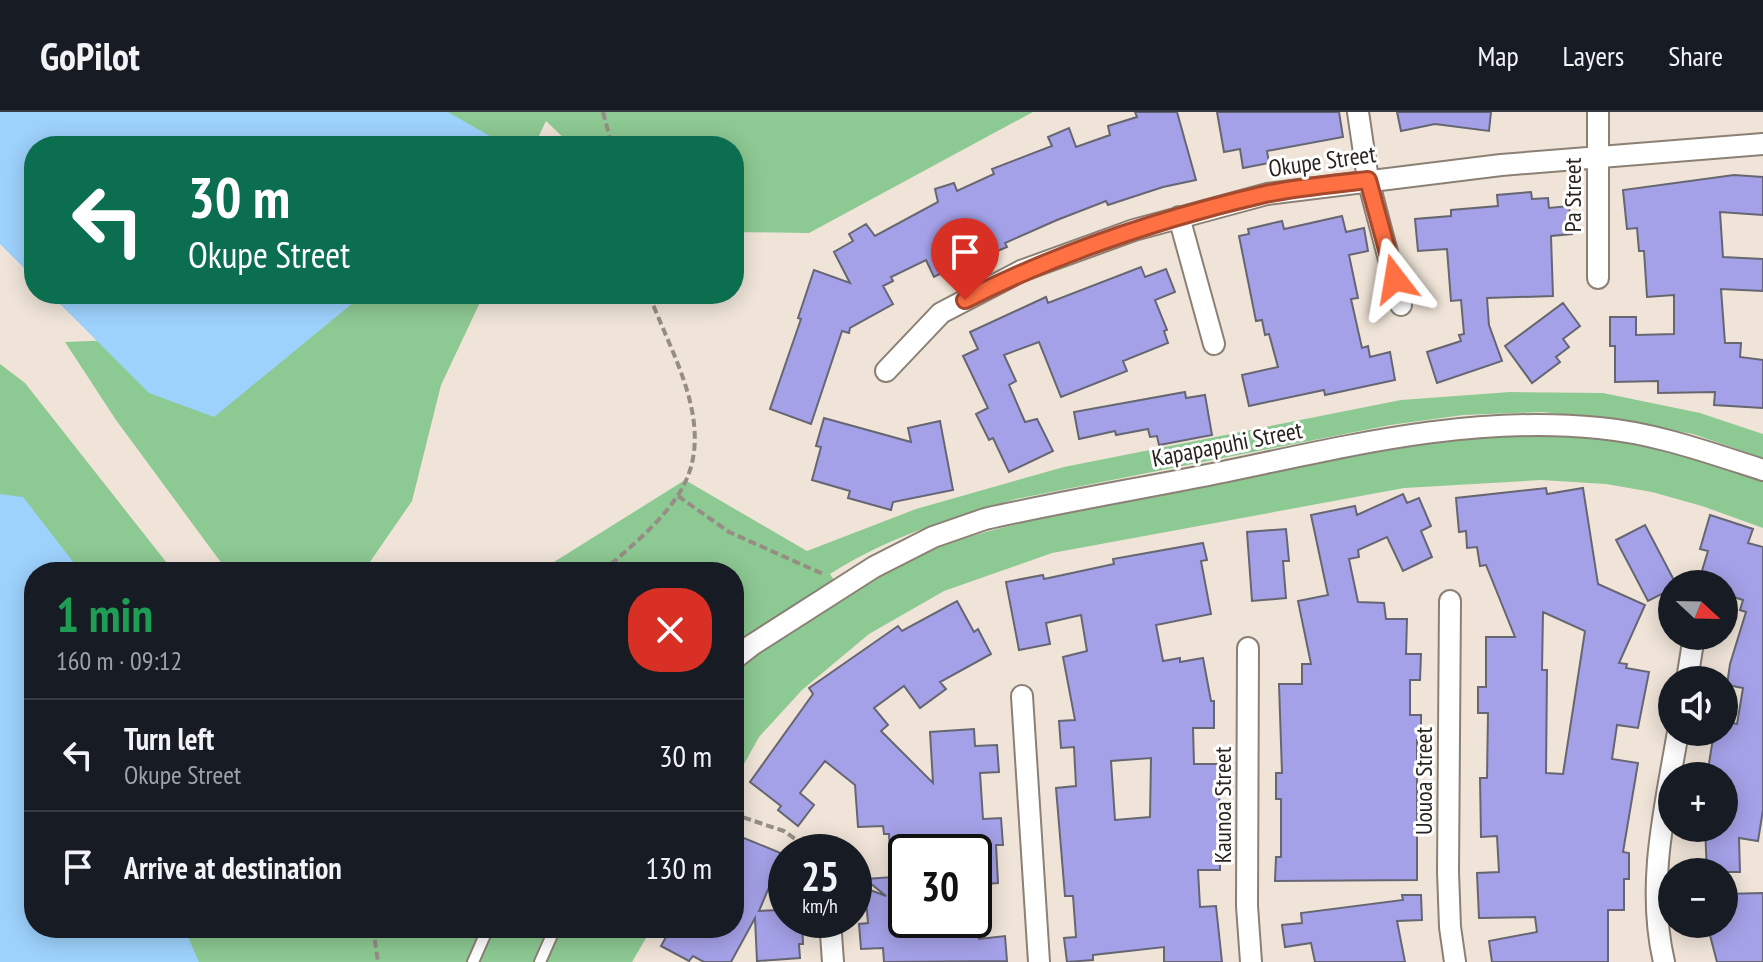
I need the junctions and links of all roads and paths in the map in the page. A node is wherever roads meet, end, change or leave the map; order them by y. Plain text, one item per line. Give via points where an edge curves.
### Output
1 (603, 112) edge
2 (1358, 112) edge
3 (1598, 112) edge
4 (609, 136) edge
5 (1763, 144) edge
6 (1598, 157) junction
7 (1368, 180) junction
8 (1179, 217) junction
9 (1598, 278) dead end
10 (653, 304) edge
11 (1401, 305) dead end
12 (1214, 344) dead end
13 (886, 371) dead end
14 (1763, 470) edge
15 (678, 496) junction
16 (613, 562) edge
17 (829, 578) dead end
18 (1450, 601) dead end
19 (1248, 648) dead end
20 (744, 651) edge
21 (1022, 696) dead end
22 (1676, 746) edge
23 (744, 818) edge
24 (788, 834) edge
25 (374, 938) edge
26 (484, 938) edge
27 (551, 938) edge
28 (831, 938) edge
29 (378, 962) edge
30 (473, 962) edge
31 (540, 962) edge
32 (833, 962) edge
33 (1039, 962) edge
34 (1251, 962) edge
35 (1455, 962) edge
36 (1664, 962) edge

1 - 4 path
2 - 7 street
3 - 6 street, Pa Street
5 - 6 street, Okupe Street
6 - 7 street, Okupe Street
6 - 9 street, Pa Street
7 - 8 street, Okupe Street via 1267,194
7 - 11 street
8 - 12 street
8 - 13 street, Okupe Street via 1021,271 941,313
10 - 15 path via 686,386 695,426 693,460
14 - 20 street, Kapapapuhi Street via 1655,438 1566,425 1446,428 1375,440 985,519 933,537 874,567
15 - 16 path
15 - 17 path via 729,532
18 - 35 street, Uouoa Street via 1448,872
19 - 34 street, Kaunoa Street
21 - 33 street
22 - 36 street via 1656,873
23 - 24 path
25 - 29 path
26 - 30 lane
27 - 31 lane
28 - 32 street

